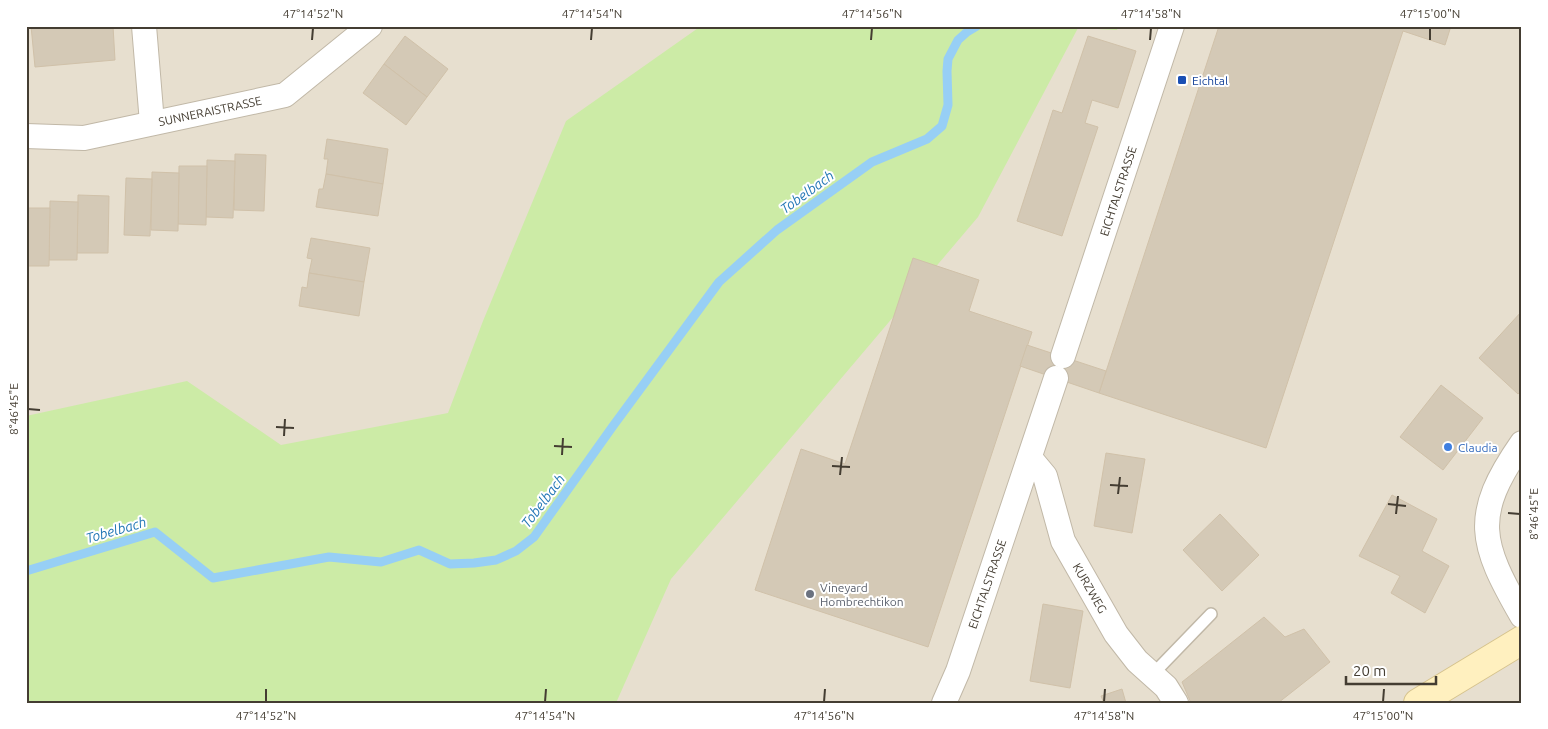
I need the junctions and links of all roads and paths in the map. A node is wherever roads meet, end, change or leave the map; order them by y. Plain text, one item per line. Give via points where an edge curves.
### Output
1 (144, 26) edge
2 (370, 26) edge
3 (1172, 26) edge
4 (152, 123) junction
5 (26, 136) edge
6 (1522, 443) edge
7 (1030, 458) junction
8 (1211, 614) dead end
9 (1522, 616) edge
10 (1522, 640) edge
11 (1153, 674) junction
12 (944, 703) edge
13 (1176, 703) edge
14 (1418, 703) edge

1 - 4 street
2 - 4 street, SUNNERAISTRASSE via 286,95
3 - 7 street, EICHTALSTRASSE
4 - 5 street, SUNNERAISTRASSE via 84,138
6 - 9 street via 1491,497 1487,526 1495,565
7 - 11 street, KURZWEG via 1045,476 1062,541 1124,646
7 - 12 street, EICHTALSTRASSE via 958,671
8 - 11 lane
10 - 14 street
11 - 13 street, KURZWEG

